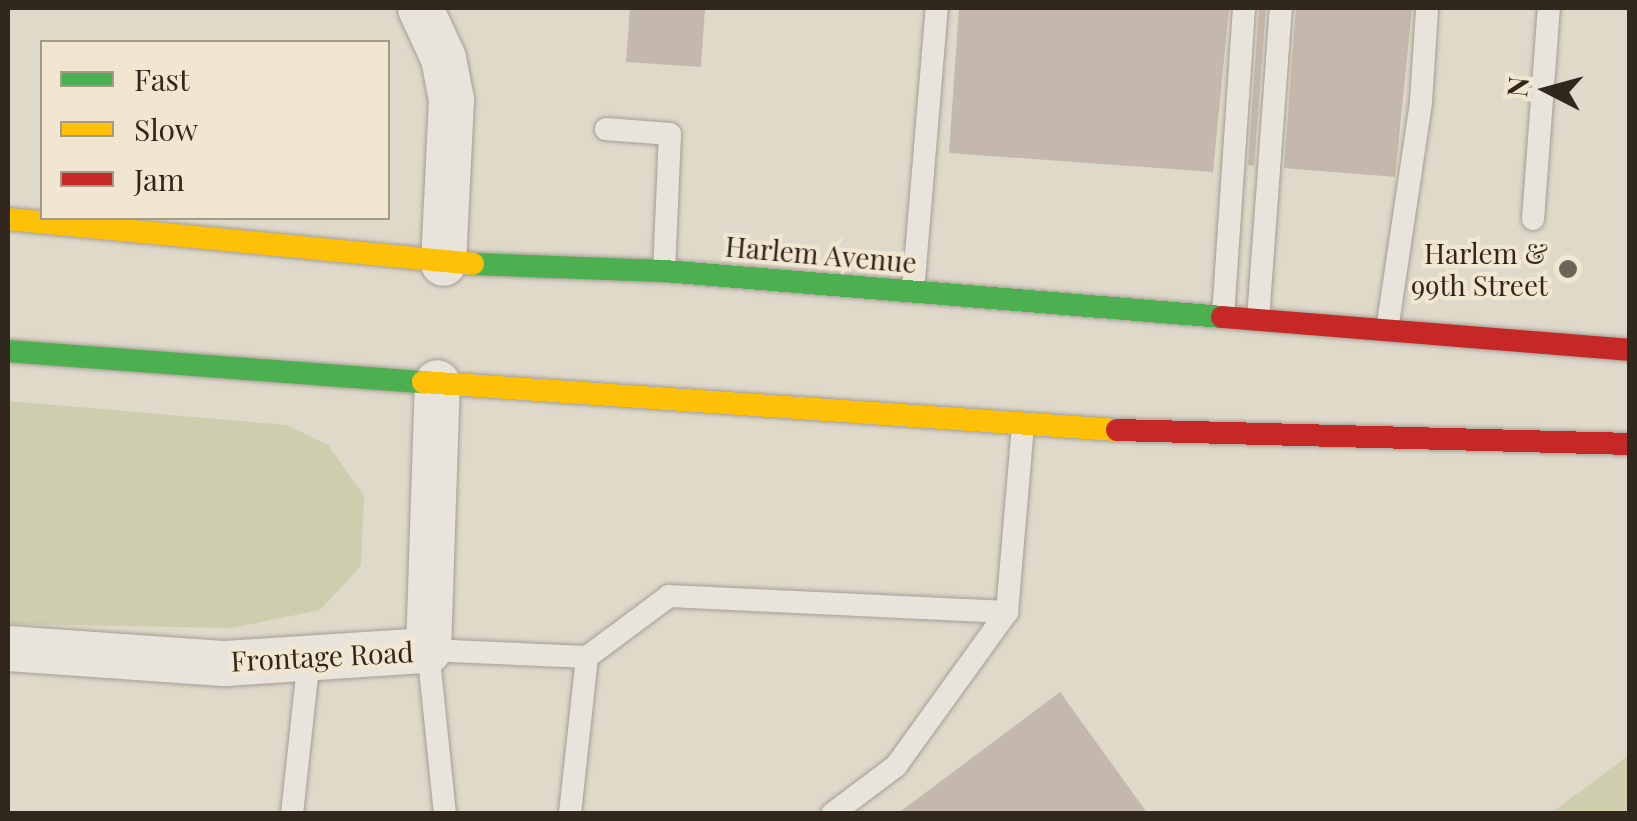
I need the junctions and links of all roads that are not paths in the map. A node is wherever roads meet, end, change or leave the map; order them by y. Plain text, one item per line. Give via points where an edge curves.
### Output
1 (420, 8) edge
2 (937, 8) edge
3 (1244, 8) edge
4 (1281, 8) edge
5 (1427, 8) edge
6 (1549, 8) edge
7 (606, 129) dead end
8 (8, 219) edge
9 (1533, 219) dead end
10 (443, 263) junction
11 (664, 271) junction
12 (913, 292) junction
13 (1223, 316) junction
14 (1258, 319) junction
15 (1387, 330) junction
16 (1630, 350) edge
17 (8, 351) edge
18 (437, 382) junction
19 (1023, 427) junction
20 (1630, 444) edge
21 (1007, 612) junction
22 (8, 648) edge
23 (428, 650) junction
24 (587, 657) junction
25 (309, 658) junction
26 (292, 814) edge
27 (445, 814) edge
28 (570, 814) edge
29 (832, 814) edge

1 - 10 street via 443,58 451,99
2 - 12 lane
3 - 13 lane
4 - 14 lane
5 - 15 lane via 1421,102
6 - 9 lane
7 - 11 lane via 670,134
8 - 10 main road, Harlem Avenue
10 - 11 main road, Harlem Avenue
11 - 12 main road, Harlem Avenue
12 - 13 main road, Harlem Avenue
13 - 14 main road, Harlem Avenue
14 - 15 main road, Harlem Avenue
15 - 16 main road, Harlem Avenue
17 - 18 main road
18 - 19 main road
18 - 23 street, Frontage Road
19 - 20 main road
19 - 21 lane
21 - 24 lane via 669,596
21 - 29 lane via 896,766
22 - 25 street, Frontage Road via 225,663
23 - 24 lane
23 - 25 street, Frontage Road
23 - 27 lane
24 - 28 lane
25 - 26 lane

